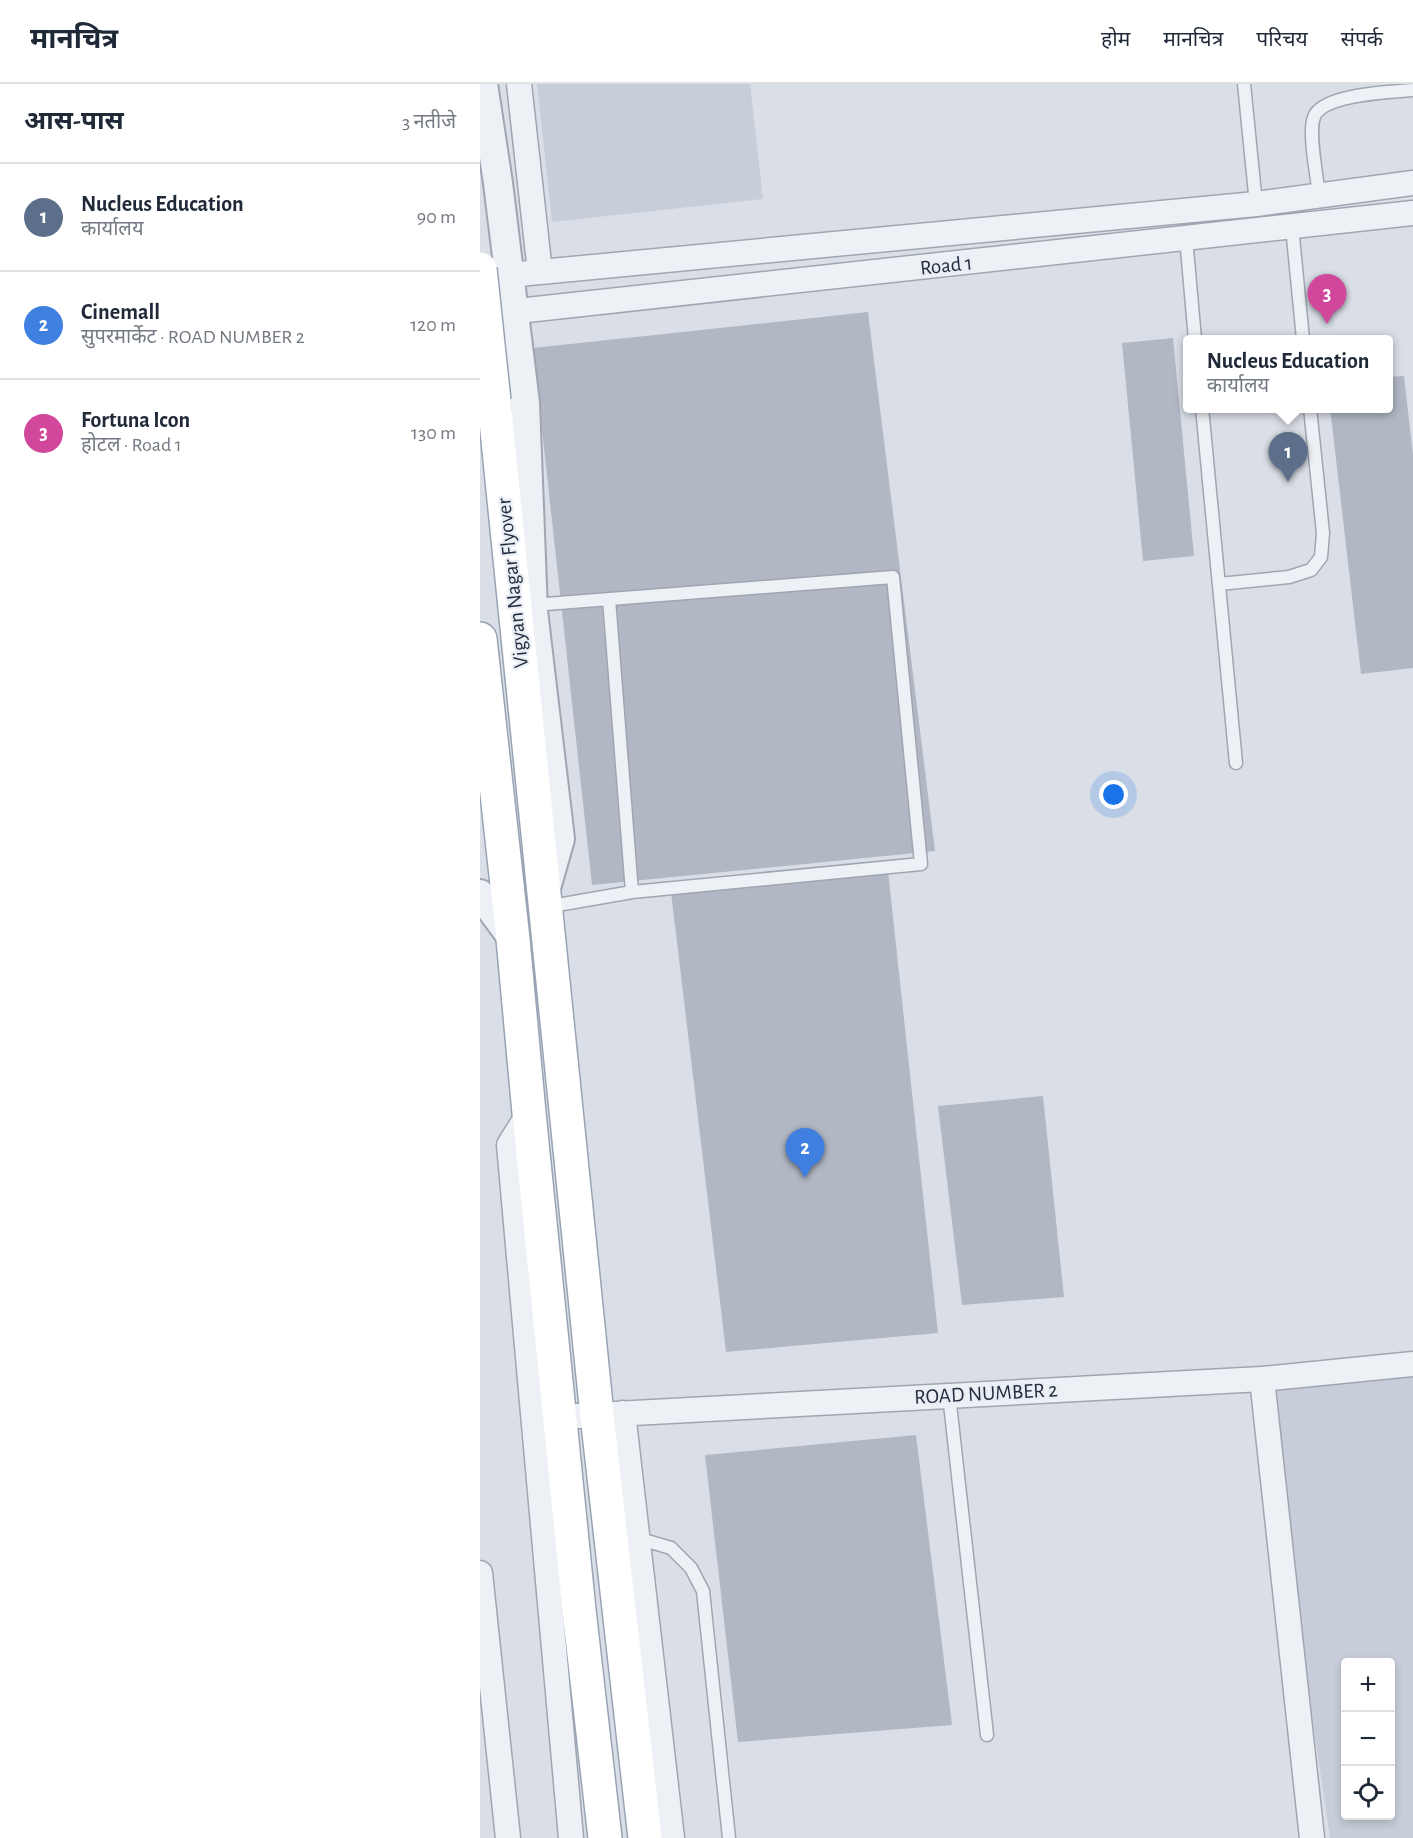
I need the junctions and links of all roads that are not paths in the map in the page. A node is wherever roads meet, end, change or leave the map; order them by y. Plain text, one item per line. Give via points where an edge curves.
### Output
1 (483, 84) edge
2 (519, 84) edge
3 (1244, 84) edge
4 (1413, 90) edge
5 (1413, 183) edge
6 (1319, 195) junction
7 (1256, 204) junction
8 (1413, 213) edge
9 (1292, 227) junction
10 (1186, 238) junction
11 (490, 271) edge
12 (540, 272) junction
13 (480, 304) edge
14 (513, 312) junction
15 (1195, 335) edge
16 (1304, 335) edge
17 (1202, 413) edge
18 (1311, 413) edge
19 (1219, 584) junction
20 (609, 599) junction
21 (533, 605) junction
22 (480, 639) edge
23 (1236, 763) dead end
24 (632, 892) junction
25 (480, 894) edge
26 (544, 902) junction
27 (513, 939) junction
28 (529, 1113) junction
29 (1413, 1365) edge
30 (1262, 1379) junction
31 (949, 1395) junction
32 (610, 1414) junction
33 (559, 1417) junction
34 (637, 1538) junction
35 (480, 1573) edge
36 (987, 1735) dead end
37 (508, 1838) edge
38 (571, 1838) edge
39 (605, 1838) edge
40 (645, 1838) edge
41 (672, 1838) edge
42 (729, 1838) edge
43 (1312, 1838) edge

1 - 11 street via 498,183
2 - 12 street
3 - 7 lane
4 - 6 lane via 1358,96 1324,105 1314,114 1311,128
5 - 6 street, Road 1
6 - 7 street, Road 1
7 - 12 street, Road 1
8 - 9 street, Road 1
9 - 10 street, Road 1
9 - 16 lane
10 - 14 street, Road 1
10 - 15 lane
11 - 12 street, Road 1
11 - 14 street
11 - 26 main road, Vigyan Nagar Flyover, bridge via 494,401
13 - 14 street, Road 1
14 - 21 street via 525,403
17 - 19 lane
18 - 19 lane via 1323,532 1321,557 1311,570 1289,578
19 - 23 lane
20 - 21 lane
20 - 24 lane
20 - 24 lane via 893,577 921,864
21 - 26 street via 561,839
22 - 27 main road, Vigyan Nagar Flyover
24 - 26 lane
25 - 27 street
26 - 32 main road, Vigyan Nagar Flyover
27 - 28 main road, Vigyan Nagar Flyover
28 - 33 main road, Vigyan Nagar Flyover
28 - 38 street via 509,1145
29 - 30 street, ROAD NUMBER 2
30 - 31 street, ROAD NUMBER 2
30 - 43 street
31 - 32 street, ROAD NUMBER 2
31 - 36 lane
32 - 33 street, ROAD NUMBER 2
32 - 34 street
32 - 40 main road, Vigyan Nagar Flyover via 619,1602
33 - 39 main road, Vigyan Nagar Flyover
34 - 41 street
34 - 42 lane via 671,1548 691,1568 703,1591
35 - 37 street

